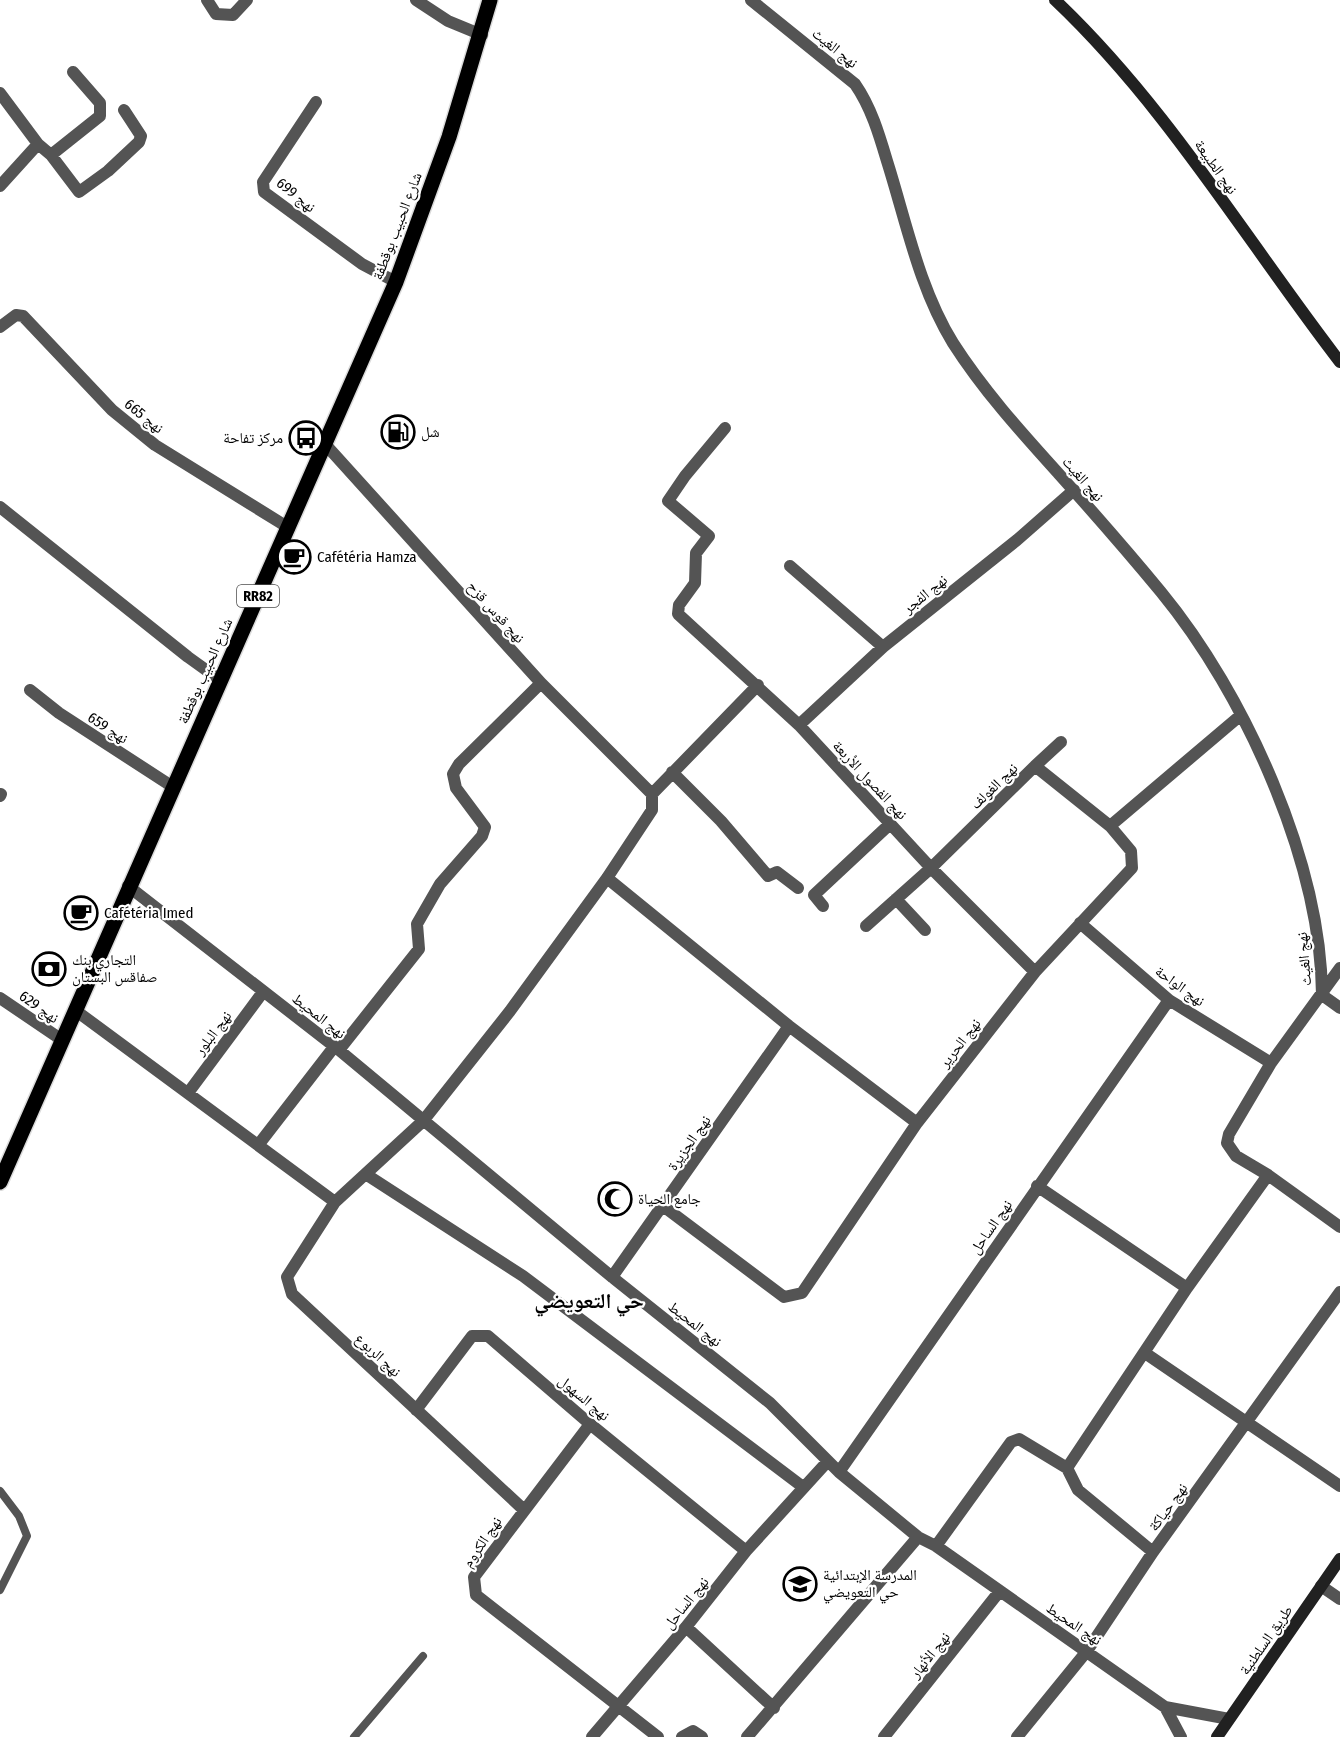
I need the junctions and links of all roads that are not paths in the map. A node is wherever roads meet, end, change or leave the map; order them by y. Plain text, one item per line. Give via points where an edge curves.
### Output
1 (207, 0) edge
2 (248, 0) edge
3 (416, 0) edge
4 (490, 0) edge
5 (751, 0) edge
6 (1055, 0) edge
7 (482, 35) junction
8 (73, 72) dead end
9 (0, 93) edge
10 (316, 102) dead end
11 (124, 110) dead end
12 (38, 144) junction
13 (51, 155) junction
14 (0, 186) edge
15 (396, 282) junction
16 (0, 327) edge
17 (1340, 362) edge
18 (725, 428) dead end
19 (325, 444) junction
20 (1074, 490) junction
21 (0, 507) edge
22 (289, 528) junction
23 (790, 566) dead end
24 (883, 646) junction
25 (220, 680) junction
26 (541, 683) junction
27 (758, 686) junction
28 (30, 690) dead end
29 (1241, 715) junction
30 (799, 725) junction
31 (1061, 742) dead end
32 (1035, 766) junction
33 (672, 772) junction
34 (173, 787) junction
35 (652, 794) junction
36 (890, 824) junction
37 (1110, 826) junction
38 (931, 868) junction
39 (607, 878) junction
40 (128, 886) junction
41 (798, 888) dead end
42 (896, 899) junction
43 (822, 906) dead end
44 (1080, 923) junction
45 (866, 926) dead end
46 (925, 930) dead end
47 (1340, 968) edge
48 (1035, 972) junction
49 (263, 992) junction
50 (1322, 995) junction
51 (0, 998) edge
52 (1169, 1000) junction
53 (1340, 1008) edge
54 (75, 1010) junction
55 (789, 1026) junction
56 (62, 1040) junction
57 (337, 1049) junction
58 (1271, 1063) junction
59 (188, 1093) junction
60 (423, 1121) junction
61 (917, 1123) junction
62 (259, 1144) junction
63 (367, 1175) junction
64 (1268, 1175) junction
65 (0, 1182) edge
66 (1037, 1186) junction
67 (335, 1202) junction
68 (663, 1206) junction
69 (1340, 1227) edge
70 (612, 1277) junction
71 (1187, 1288) junction
72 (1340, 1292) edge
73 (1145, 1353) junction
74 (416, 1410) junction
75 (590, 1424) junction
76 (1247, 1424) junction
77 (828, 1461) junction
78 (1067, 1468) junction
79 (839, 1472) junction
80 (803, 1486) junction
81 (1340, 1486) edge
82 (0, 1491) edge
83 (524, 1509) junction
84 (918, 1537) junction
85 (936, 1546) junction
86 (746, 1551) junction
87 (1153, 1552) junction
88 (1340, 1559) edge
89 (1321, 1586) junction
90 (0, 1590) edge
91 (999, 1592) junction
92 (1340, 1599) edge
93 (686, 1627) junction
94 (1086, 1651) junction
95 (423, 1656) dead end
96 (616, 1706) junction
97 (1165, 1707) junction
98 (774, 1708) junction
99 (1229, 1719) junction
100 (354, 1737) edge
101 (592, 1737) edge
102 (658, 1737) edge
103 (682, 1737) edge
104 (702, 1737) edge
105 (747, 1737) edge
106 (884, 1737) edge
107 (1017, 1737) edge
108 (1181, 1737) edge
109 (1217, 1737) edge

1 - 2 street via 216,14 233,15
3 - 7 street via 448,21
4 - 7 main road, شارع الحبيب بوقطفة / RR82
5 - 20 street, نهج الغيث via 840,70 863,96 937,315 994,400
6 - 17 street, نهج الطبيعة via 1110,56 1161,117
7 - 15 main road, شارع الحبيب بوقطفة / RR82
8 - 13 street via 100,103 100,116
9 - 12 street
10 - 15 street, نهج 699 via 263,182 264,192 362,264
11 - 13 street via 141,136 139,142 79,192
12 - 13 street
12 - 14 street
15 - 19 main road, شارع الحبيب بوقطفة / RR82
16 - 22 street, نهج 665 via 16,315 23,316 112,410 155,445
18 - 27 street, نهج الفصول الأربعة via 668,501 709,536 696,554 695,583 679,605 678,614
19 - 22 main road, شارع الحبيب بوقطفة / RR82
19 - 26 street, نهج قوس قزح
20 - 24 street, نهج الفجر
20 - 29 street, نهج الغيث via 1185,624
21 - 25 street
22 - 25 main road, شارع الحبيب بوقطفة / RR82
23 - 24 street
24 - 30 street, نهج الفجر
25 - 34 main road, شارع الحبيب بوقطفة / RR82
26 - 35 street, نهج قوس قزح
26 - 57 street via 453,774 456,788 485,827 482,836 440,884 417,924 419,949
27 - 30 street, نهج الفصول الأربعة
27 - 33 street
28 - 34 street, نهج 659
29 - 37 street
29 - 50 street, نهج الغيث via 1275,791 1308,891 1322,959
30 - 36 street, نهج الفصول الأربعة
31 - 32 street
32 - 37 street, نهج الغولف
32 - 38 street, نهج الغولف
33 - 35 street
33 - 41 street via 721,820 768,876 777,872
34 - 40 main road, شارع الحبيب بوقطفة / RR82
35 - 39 street, نهج الربوع via 652,810
36 - 38 street, نهج الفصول الأربعة
36 - 43 street via 814,895
37 - 44 street, نهج الحرير via 1131,851 1132,868
38 - 42 street, نهج الغولف
38 - 48 street, نهج الفصول الأربعة
39 - 55 street
39 - 60 street, نهج الربوع
40 - 49 street, نهج المحيط
40 - 54 main road, شارع الحبيب بوقطفة / RR82
42 - 45 street, نهج الغولف
42 - 46 street
44 - 48 street, نهج الحرير
44 - 52 street, نهج الواحة
47 - 50 street
48 - 61 street, نهج الحرير
49 - 57 street, نهج المحيط
49 - 59 street, نهج البلور
50 - 53 street, نهج الغيث
50 - 58 street
51 - 56 street, نهج 629
52 - 58 street, نهج الواحة
52 - 66 street, نهج الساحل
54 - 56 main road, شارع الحبيب بوقطفة / RR82
54 - 59 street
55 - 61 street
55 - 68 street, نهج الجزيرة
56 - 65 main road, شارع الحبيب بوقطفة / RR82
57 - 60 street, نهج المحيط
57 - 62 street
58 - 64 street via 1227,1143 1236,1156
59 - 62 street
60 - 63 street, نهج الربوع
60 - 70 street, نهج المحيط
61 - 68 street, نهج الحرير via 802,1293 784,1297
62 - 67 street
63 - 67 street, نهج الربوع
63 - 80 street via 523,1276
64 - 69 street
64 - 71 street
66 - 71 street
66 - 79 street, نهج الساحل
67 - 74 street, نهج الربوع via 288,1277 292,1294
68 - 70 street, نهج الجزيرة
70 - 77 street, نهج المحيط via 770,1403
71 - 73 street
72 - 76 street, نهج حياكة
73 - 76 street
73 - 78 street
74 - 75 street, نهج السهول via 472,1336 488,1336
74 - 83 street, نهج الربوع
75 - 83 street, نهج الكروم
75 - 86 street, نهج السهول
76 - 81 street
76 - 87 street, نهج حياكة
77 - 79 street, نهج المحيط
77 - 80 street, نهج الساحل
78 - 85 street via 1022,1440 1011,1442
78 - 87 street via 1078,1490
79 - 84 street, نهج المحيط
80 - 86 street, نهج الساحل
82 - 90 lane via 19,1516 27,1536
83 - 96 street, نهج الكروم via 474,1577 476,1595
84 - 85 street, نهج المحيط
84 - 98 street
85 - 91 street, نهج المحيط
86 - 93 street, نهج الساحل
87 - 94 street, نهج حياكة
88 - 89 street, طريق السلطنية
89 - 92 street
89 - 99 street, طريق السلطنية
91 - 94 street, نهج المحيط
91 - 106 street, نهج الأنهار
93 - 96 street, نهج الساحل
93 - 98 street
94 - 97 street, نهج المحيط
94 - 107 street, نهج حياكة
95 - 100 lane
96 - 101 street, نهج الساحل
96 - 102 street, نهج الكروم
97 - 99 street, نهج المحيط
97 - 108 street, نهج المحيط
98 - 105 street
99 - 109 street, طريق السلطنية
103 - 104 street via 693,1731

